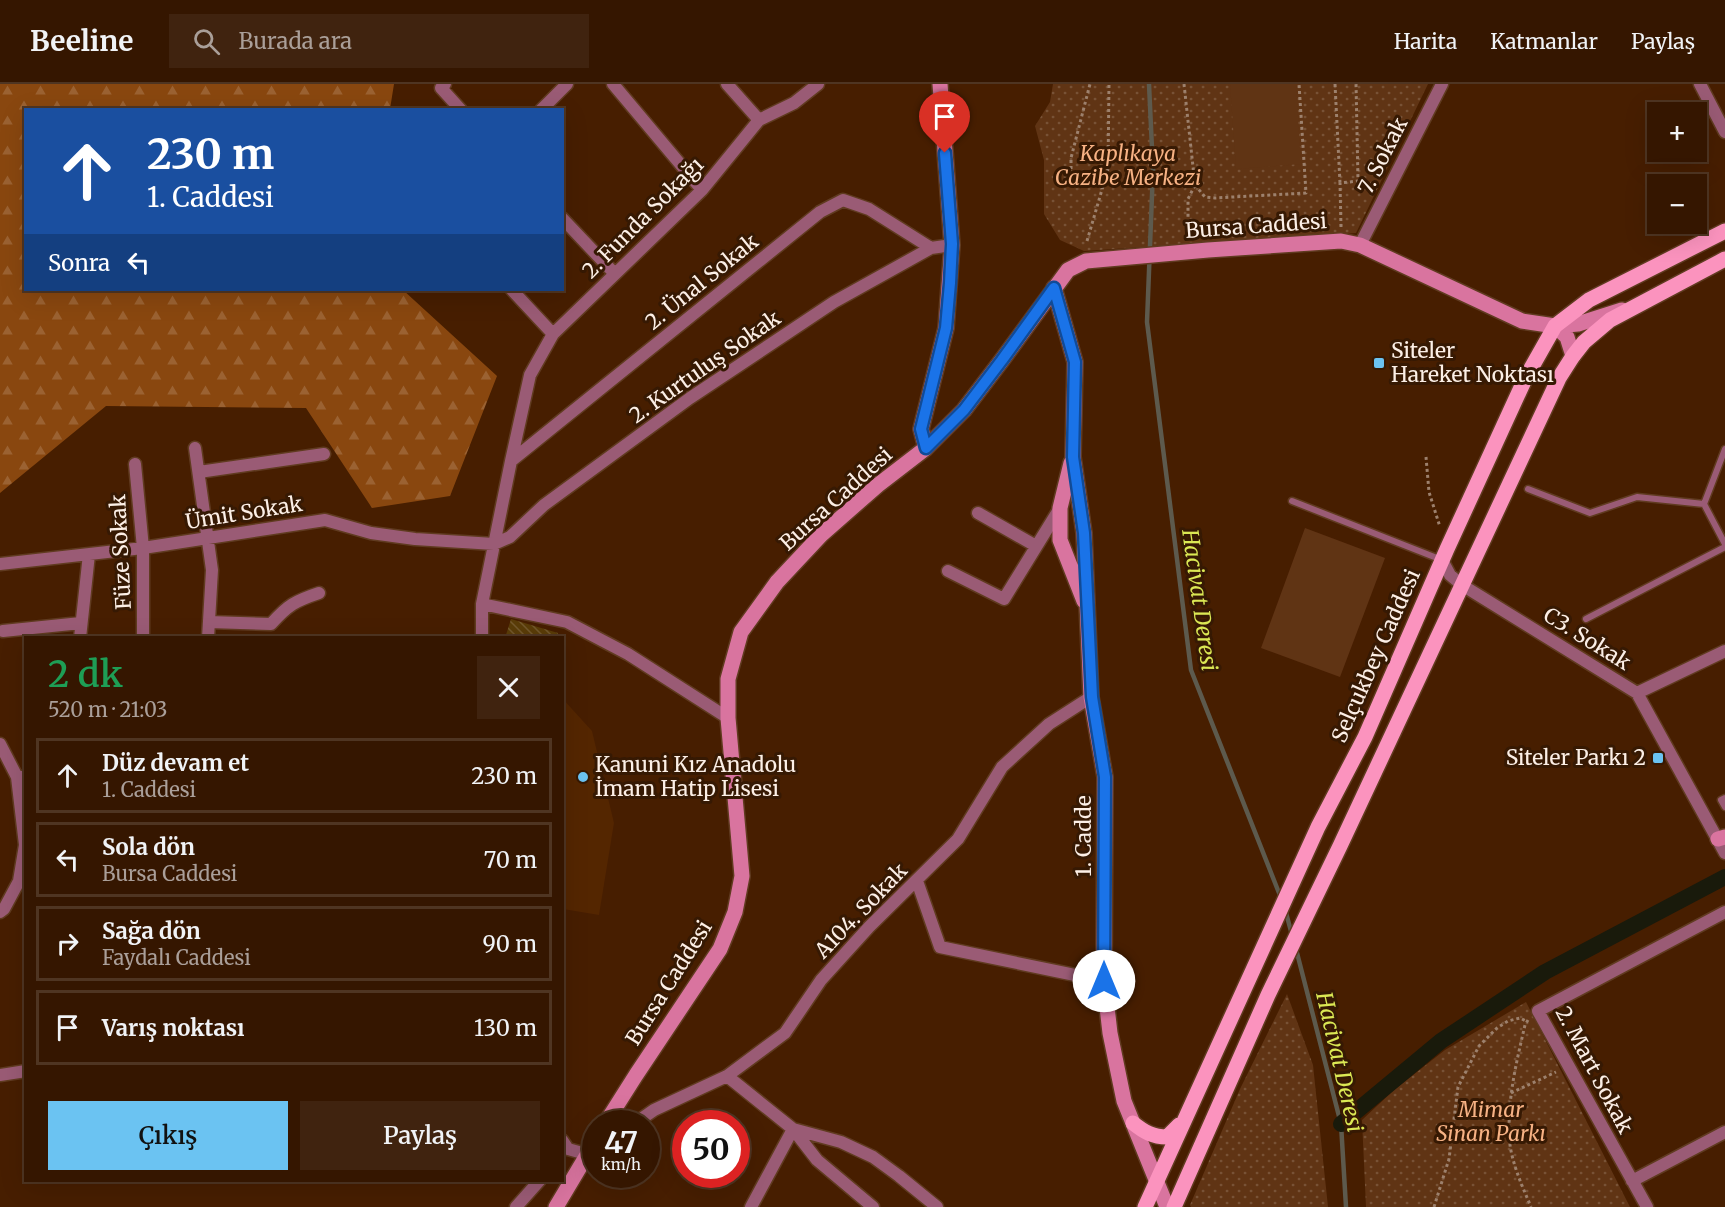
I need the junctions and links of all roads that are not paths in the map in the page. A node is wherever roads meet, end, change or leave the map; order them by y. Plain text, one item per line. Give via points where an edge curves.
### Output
1 (567, 84) edge
2 (613, 84) edge
3 (727, 84) edge
4 (818, 84) edge
5 (940, 84) edge
6 (1442, 84) edge
7 (1700, 84) edge
8 (443, 86) edge
9 (460, 108) edge
10 (543, 108) edge
11 (1722, 118) edge
12 (759, 120) junction
13 (1725, 132) edge
14 (702, 190) junction
15 (564, 220) edge
16 (1725, 231) edge
17 (952, 244) junction
18 (1360, 245) junction
19 (930, 248) junction
20 (1725, 258) edge
21 (615, 274) junction
22 (1054, 288) junction
23 (513, 291) edge
24 (1640, 304) junction
25 (1555, 326) junction
26 (553, 334) junction
27 (1573, 356) junction
28 (195, 448) dead end
29 (926, 448) junction
30 (1725, 449) edge
31 (324, 454) dead end
32 (1073, 457) junction
33 (511, 461) junction
34 (135, 464) dead end
35 (199, 472) junction
36 (1528, 489) dead end
37 (1292, 501) dead end
38 (1704, 504) junction
39 (1060, 508) junction
40 (978, 513) dead end
41 (209, 538) junction
42 (494, 544) junction
43 (1725, 545) edge
44 (1036, 546) junction
45 (143, 549) junction
46 (89, 554) junction
47 (1444, 554) junction
48 (0, 564) edge
49 (948, 571) dead end
50 (1462, 585) junction
51 (319, 593) dead end
52 (482, 604) junction
53 (1088, 610) junction
54 (1586, 619) dead end
55 (209, 622) junction
56 (81, 623) junction
57 (3, 631) dead end
58 (80, 636) edge
59 (143, 636) edge
60 (208, 636) edge
61 (482, 636) edge
62 (1725, 651) edge
63 (1637, 693) junction
64 (1092, 697) junction
65 (728, 718) junction
66 (1365, 737) junction
67 (0, 744) edge
68 (1383, 754) junction
69 (22, 777) edge
70 (1725, 798) edge
71 (1725, 807) edge
72 (24, 822) edge
73 (1722, 838) edge
74 (24, 851) edge
75 (1725, 854) edge
76 (917, 881) junction
77 (0, 912) edge
78 (1725, 912) edge
79 (1104, 981) junction
80 (24, 1071) edge
81 (0, 1075) edge
82 (727, 1076) junction
83 (615, 1110) edge
84 (654, 1110) edge
85 (1190, 1111) junction
86 (1133, 1123) junction
87 (793, 1129) junction
88 (1725, 1132) edge
89 (564, 1148) edge
90 (582, 1150) edge
91 (582, 1165) edge
92 (1632, 1181) junction
93 (538, 1182) edge
94 (1156, 1183) junction
95 (516, 1207) edge
96 (556, 1207) edge
97 (751, 1207) edge
98 (873, 1207) edge
99 (937, 1207) edge
100 (1145, 1207) edge
101 (1167, 1207) edge
102 (1174, 1207) edge
103 (1647, 1207) edge

1 - 10 street
2 - 14 street
3 - 12 street
4 - 12 street, 2. Funda Sokağı via 794,103
5 - 17 main road
6 - 18 street, 7. Sokak
7 - 11 street
8 - 9 street
11 - 13 street
12 - 14 street, 2. Funda Sokağı
14 - 21 street, 2. Funda Sokağı
15 - 21 street
16 - 25 main road, Selçukbey Caddesi via 1589,300
17 - 19 street, 2. Kurtuluş Sokak
17 - 29 main road via 946,328 921,429
18 - 22 main road, Bursa Caddesi via 1341,241 1086,261 1068,270
18 - 25 main road, Bursa Caddesi via 1522,321
19 - 33 street, 2. Ünal Sokak via 869,209 843,200 820,212
19 - 42 street, 2. Kurtuluş Sokak via 834,302 690,398 544,505 510,537
20 - 24 main road
21 - 26 street, 2. Funda Sokağı
22 - 29 main road, Bursa Caddesi via 964,410
22 - 32 main road via 1075,362
23 - 26 street
24 - 25 main road, Bursa Caddesi via 1578,324
24 - 27 main road via 1610,320
25 - 27 main road via 1567,337
25 - 47 main road, Selçukbey Caddesi via 1525,379
26 - 33 street, 2. Funda Sokağı via 530,375
27 - 50 main road via 1559,378
28 - 35 street
29 - 65 main road, Bursa Caddesi via 821,535 777,582 741,632 728,680
30 - 38 lane
31 - 35 street
32 - 39 main road
32 - 53 main road, 1. Cadde via 1084,533
33 - 42 street, 2. Funda Sokağı
34 - 45 street, Füze Sokak
35 - 41 street
36 - 38 lane via 1590,513 1637,497
37 - 47 lane
38 - 43 lane
39 - 44 street
39 - 53 main road via 1060,540
40 - 44 street
41 - 42 street, Ümit Sokak via 325,520 371,533
41 - 45 street, Ümit Sokak
41 - 55 street
42 - 52 street, 2. Funda Sokağı
43 - 54 lane
44 - 49 street via 1004,599
45 - 46 street, Ümit Sokak
45 - 59 street, Füze Sokak
46 - 48 street, Ümit Sokak
46 - 56 street
47 - 50 street, C3. Sokak via 1450,575
47 - 66 main road, Selçukbey Caddesi
50 - 63 street, C3. Sokak
50 - 68 main road
51 - 55 street via 285,608 271,624
52 - 61 street, 2. Funda Sokağı
52 - 65 street via 567,622 628,654
53 - 64 main road, 1. Cadde
55 - 60 street
56 - 57 street
56 - 58 street
62 - 63 street, C3. Sokak
63 - 73 street
64 - 76 street, A104. Sokak via 1049,724 1002,767 958,839
64 - 79 main road, 1. Cadde via 1105,777
65 - 83 main road, Bursa Caddesi via 742,876 735,912 720,949
66 - 68 main road
66 - 85 main road, Selçukbey Caddesi via 1318,828
67 - 69 street
68 - 102 main road via 1268,996
69 - 72 street
70 - 71 lane via 1721,800
73 - 75 street
74 - 77 street via 19,880
76 - 79 street via 940,947
76 - 82 street, A104. Sokak via 821,980 785,1033
78 - 92 street, 2. Mart Sokak via 1538,1011
79 - 86 main road, 1. Cadde via 1121,1090
80 - 81 street
82 - 84 street, A104. Sokak
82 - 87 street
85 - 86 main road via 1167,1137 1148,1134
85 - 94 main road, Selçukbey Caddesi
86 - 94 main road, 1. Cadde
87 - 97 street
87 - 98 street via 817,1160
87 - 99 street via 841,1142 873,1157
88 - 92 street
89 - 90 street
91 - 96 main road
92 - 103 street, 2. Mart Sokak
93 - 95 street
94 - 100 main road, Selçukbey Caddesi
94 - 101 main road, 1. Cadde

